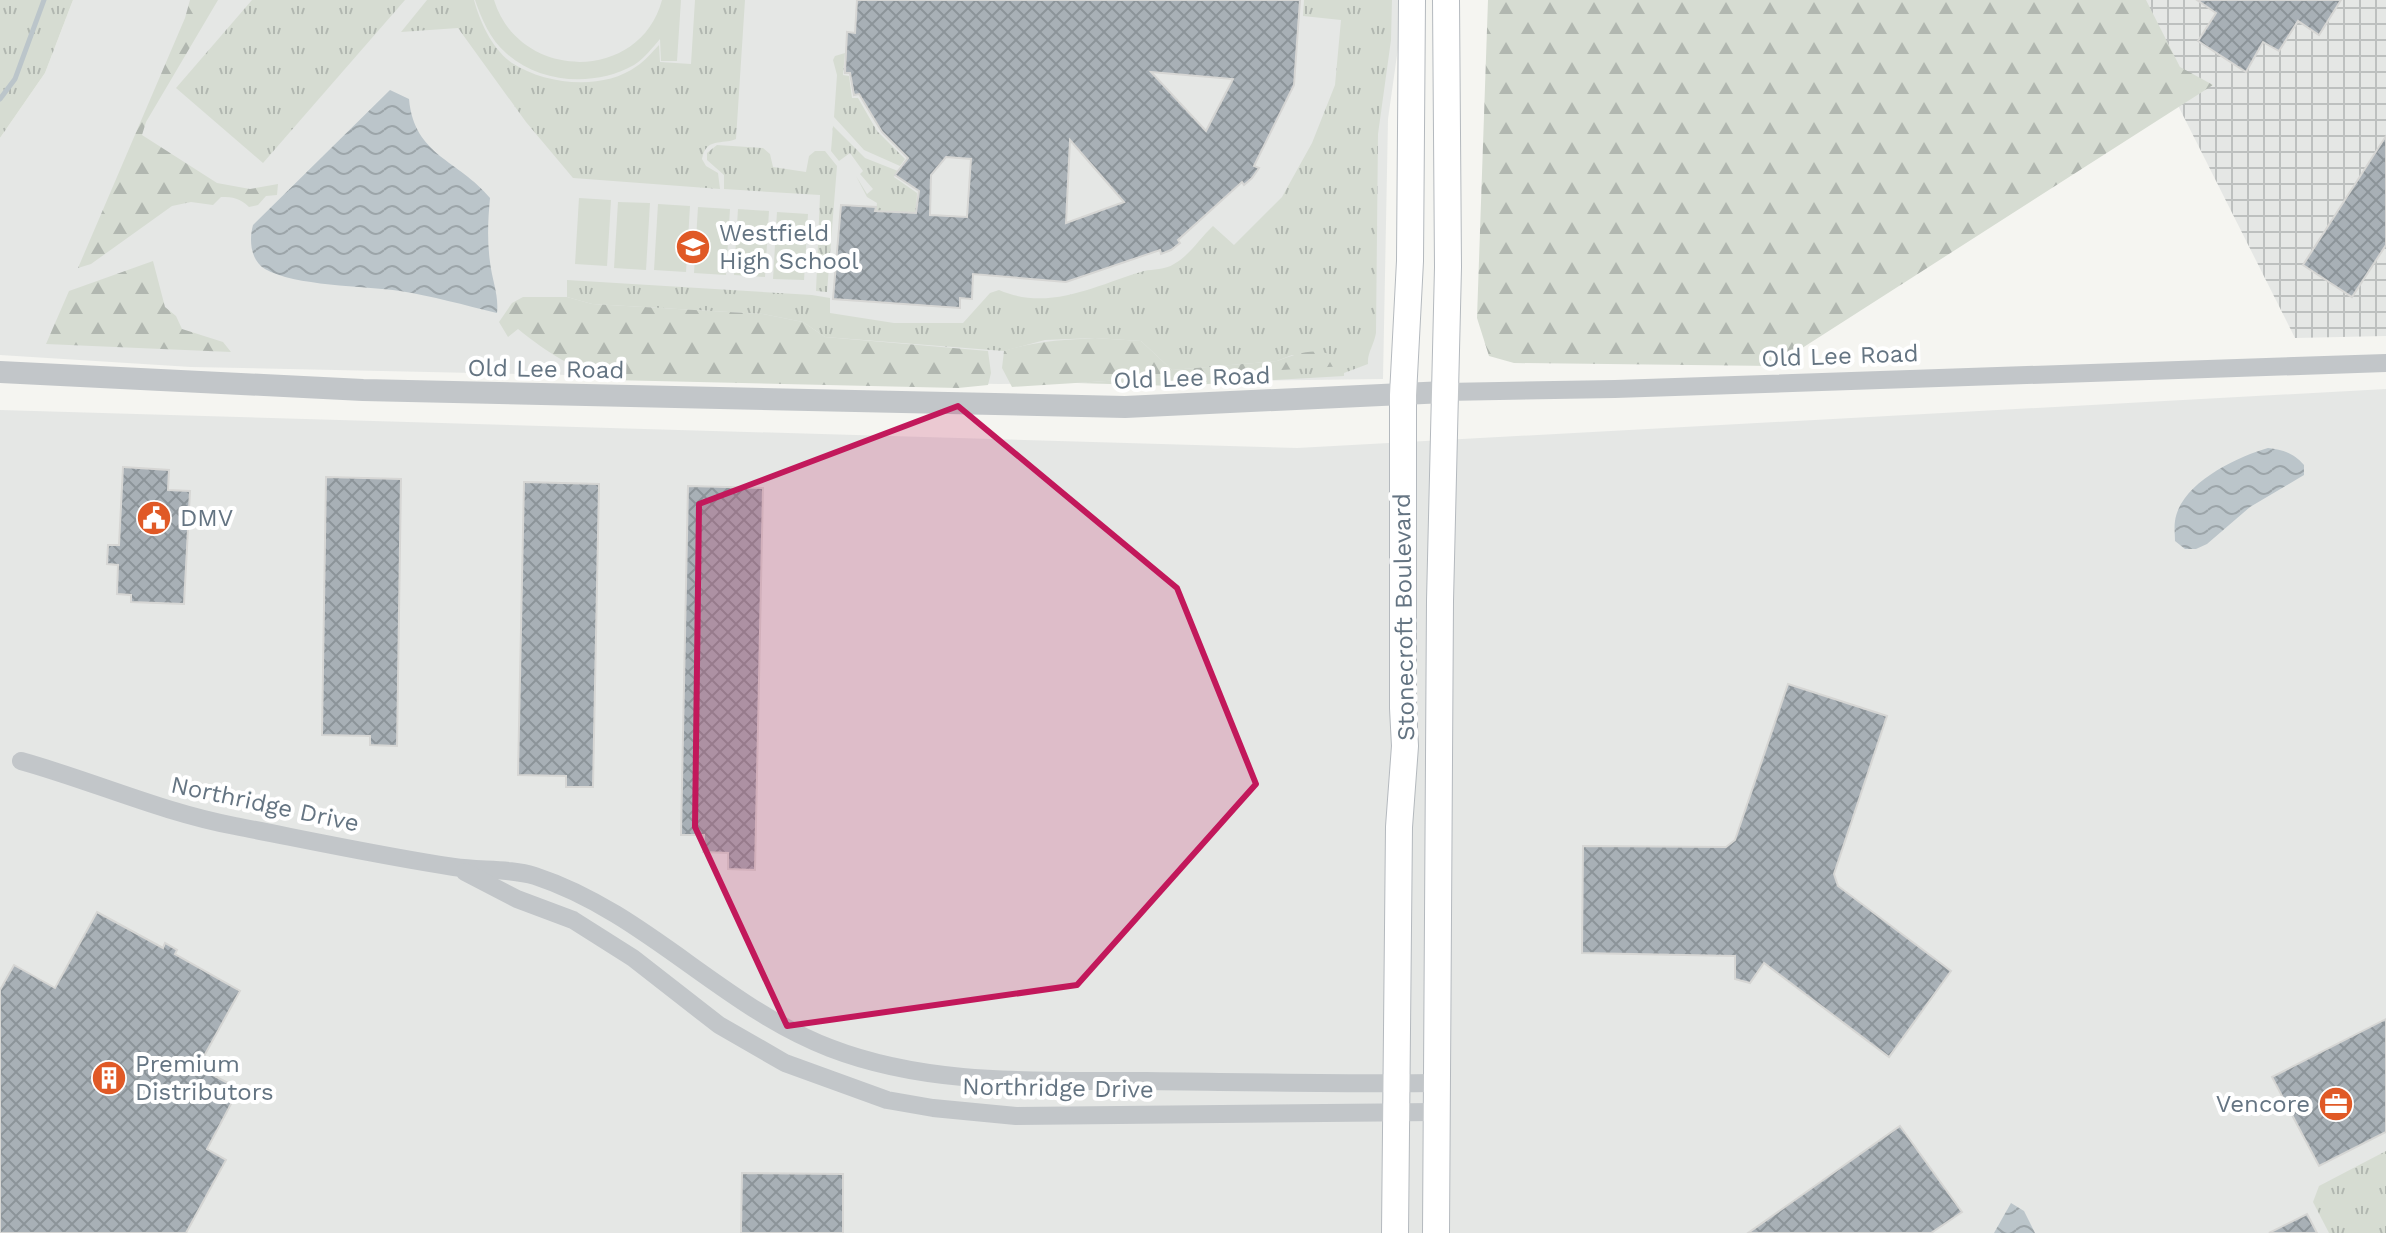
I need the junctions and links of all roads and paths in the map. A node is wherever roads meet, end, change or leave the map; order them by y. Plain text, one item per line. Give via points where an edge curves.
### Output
1 (1412, 0) edge
2 (1446, 0) edge
3 (2386, 363) edge
4 (0, 372) edge
5 (1445, 392) junction
6 (1403, 395) junction
7 (21, 761) dead end
8 (455, 868) junction
9 (1436, 1083) junction
10 (1396, 1084) junction
11 (1396, 1112) junction
12 (1436, 1112) junction
13 (1395, 1233) edge
14 (1436, 1233) edge

1 - 6 main road, Stonecroft Boulevard
2 - 5 main road, Stonecroft Boulevard
3 - 5 street, Old Lee Road
4 - 6 street, Old Lee Road via 363,390 1125,407
5 - 6 street, Old Lee Road
5 - 9 main road, Stonecroft Boulevard
6 - 10 main road, Stonecroft Boulevard via 1405,746
7 - 8 street, Northridge Drive via 179,813
8 - 10 street, Northridge Drive via 532,875 572,891 624,918 784,1027 907,1071 987,1079
8 - 11 street, Northridge Drive via 573,920 633,958 719,1025 785,1063 887,1100 1016,1116
9 - 10 street, Northridge Drive
9 - 12 main road, Stonecroft Boulevard
10 - 11 main road, Stonecroft Boulevard
11 - 12 street, Northridge Drive
11 - 13 main road, Stonecroft Boulevard
12 - 14 main road, Stonecroft Boulevard

